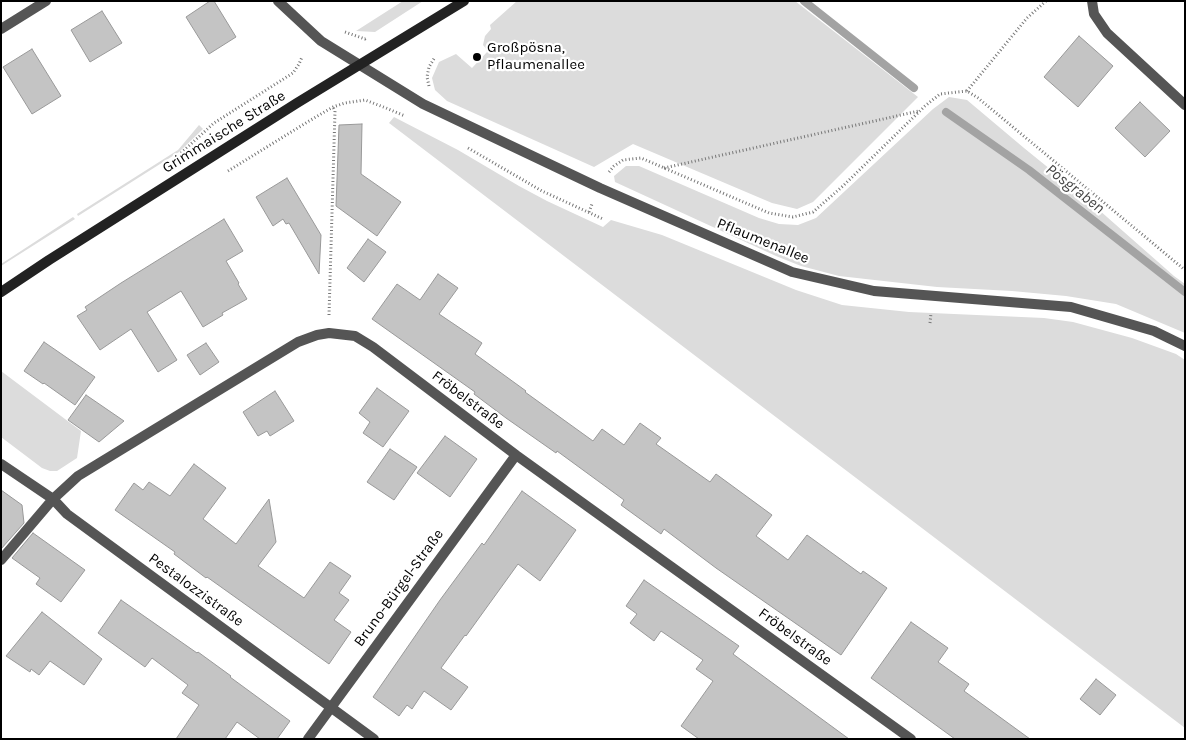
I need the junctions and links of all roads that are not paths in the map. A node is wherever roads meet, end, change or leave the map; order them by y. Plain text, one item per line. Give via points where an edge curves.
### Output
1 (46, 1) edge
2 (278, 1) edge
3 (464, 1) edge
4 (1092, 1) edge
5 (1, 29) edge
6 (360, 66) junction
7 (1185, 105) edge
8 (1, 292) edge
9 (1185, 346) edge
10 (516, 455) junction
11 (1, 464) edge
12 (53, 499) junction
13 (1, 560) edge
14 (330, 707) junction
15 (308, 739) edge
16 (374, 739) edge
17 (911, 739) edge

1 - 5 street
2 - 6 street, Pflaumenallee via 321,41
3 - 6 main road, Grimmaische Straße
4 - 7 street via 1094,14 1107,32
6 - 8 main road, Grimmaische Straße
6 - 9 street, Pflaumenallee via 432,109 600,188 792,272 874,291 1071,307 1154,331
10 - 12 street, Fröbelstraße via 374,347 355,336 329,333 298,342 78,476
10 - 14 street, Bruno-Bürgel-Straße
10 - 17 street, Fröbelstraße
11 - 12 street, Pestalozzistraße
12 - 13 street, Fröbelstraße
12 - 14 street, Pestalozzistraße via 67,514
14 - 15 street, Bruno-Bürgel-Straße
14 - 16 street, Pestalozzistraße

